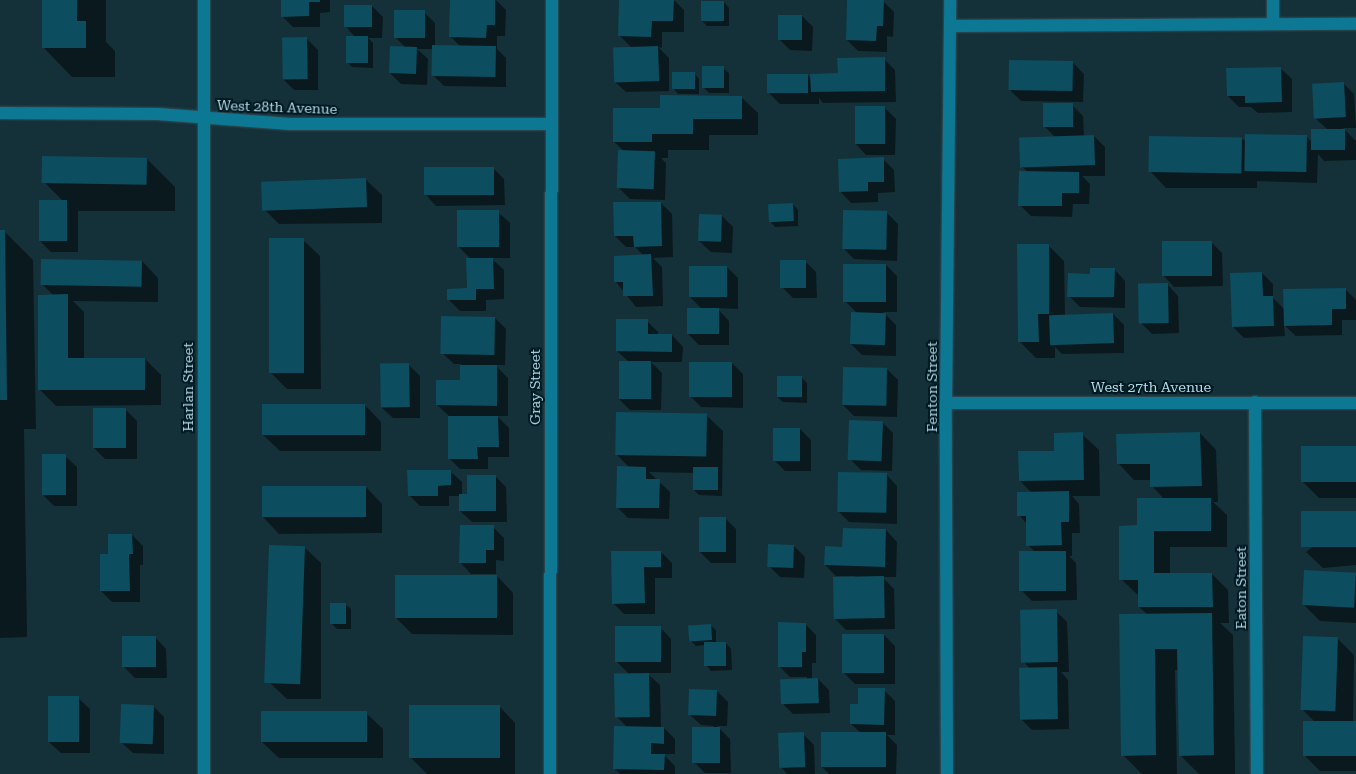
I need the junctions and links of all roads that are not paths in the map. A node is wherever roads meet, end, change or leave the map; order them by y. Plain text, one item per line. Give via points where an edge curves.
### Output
1 (204, 0) edge
2 (552, 0) edge
3 (950, 0) edge
4 (1273, 0) edge
5 (1273, 24) junction
6 (1356, 24) edge
7 (950, 26) junction
8 (0, 113) edge
9 (203, 119) junction
10 (552, 124) junction
11 (1255, 402) junction
12 (946, 403) junction
13 (1356, 403) edge
14 (204, 774) edge
15 (550, 774) edge
16 (947, 774) edge
17 (1257, 774) edge

1 - 9 street, Harlan Street
2 - 10 street, Gray Street
3 - 7 street, Fenton Street
4 - 5 street
5 - 6 street
5 - 7 street
7 - 12 street, Fenton Street
8 - 9 street, West 28th Avenue via 158,114
9 - 10 street, West 28th Avenue via 290,124
9 - 14 street, Harlan Street
10 - 15 street, Gray Street
11 - 12 street, West 27th Avenue
11 - 13 street, West 27th Avenue
11 - 17 street, Eaton Street
12 - 16 street, Fenton Street

